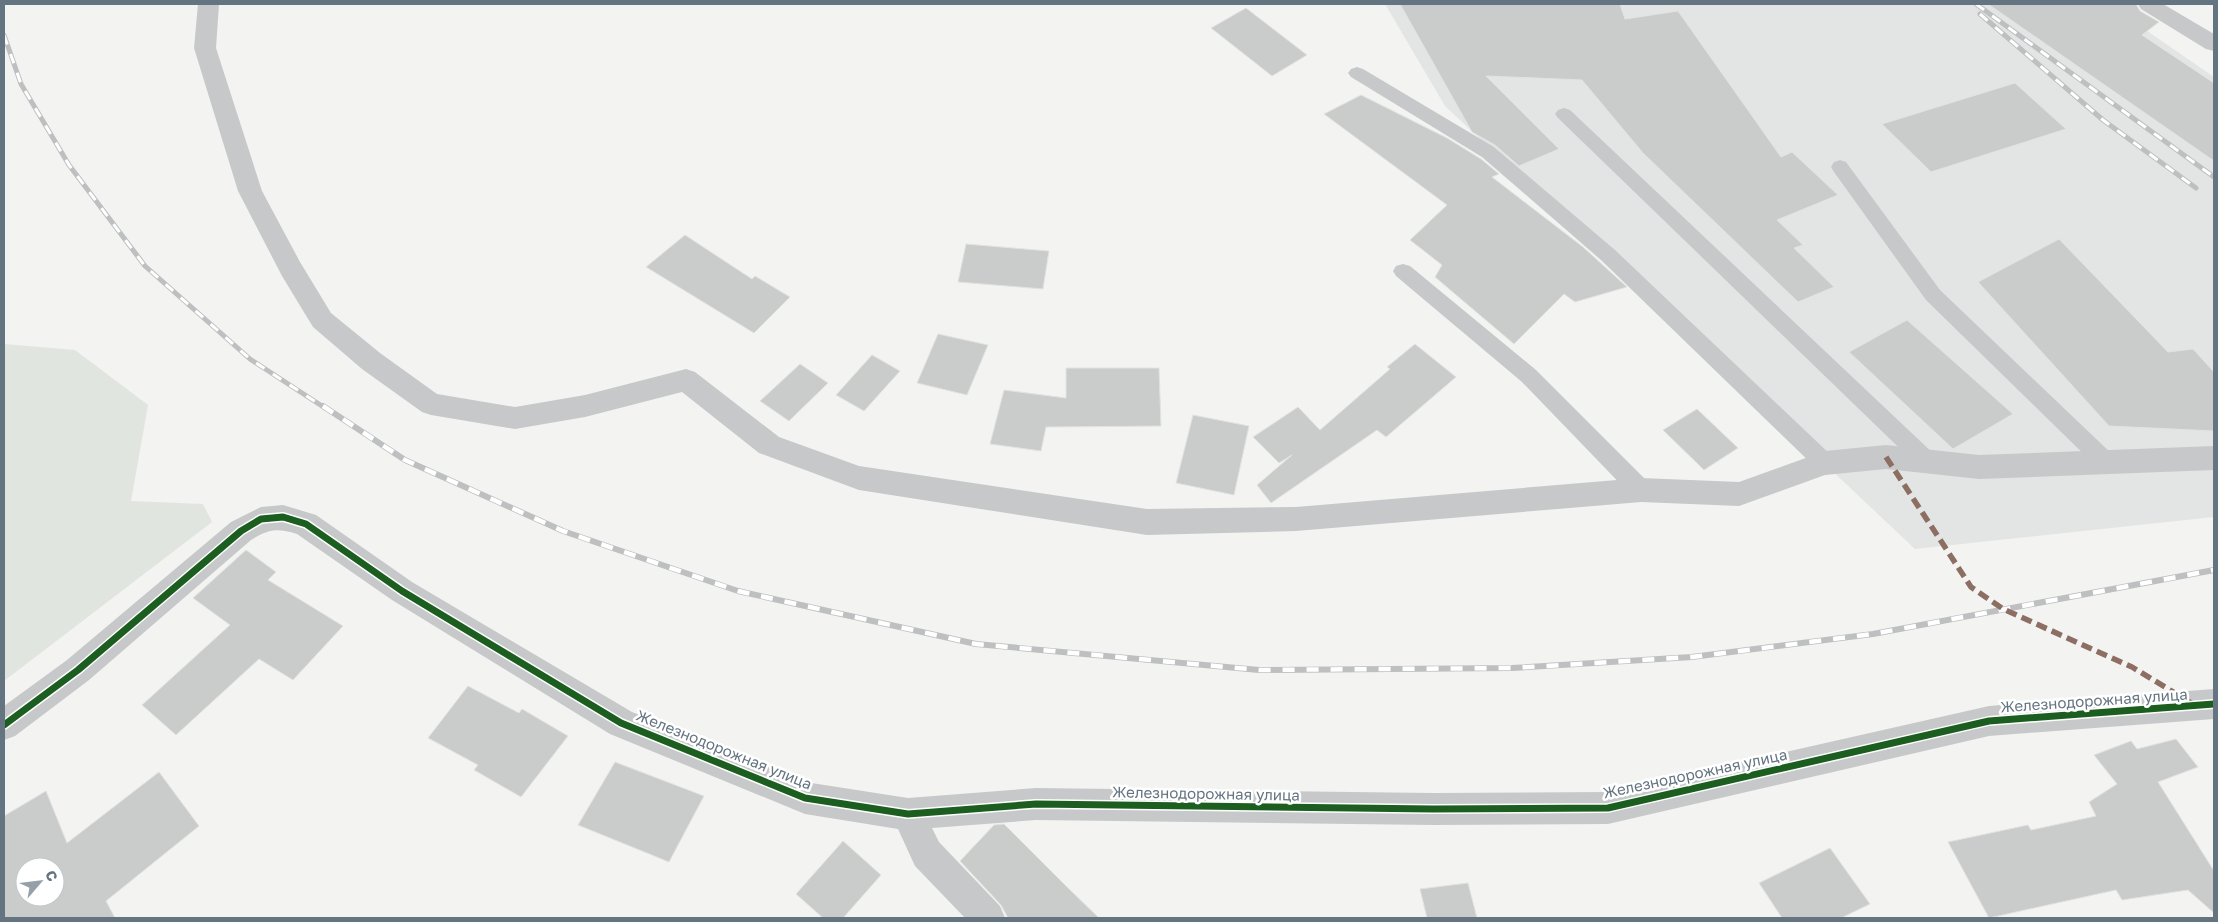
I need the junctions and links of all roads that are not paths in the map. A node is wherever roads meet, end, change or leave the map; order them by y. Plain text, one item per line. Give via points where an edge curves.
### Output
1 (208, 4) edge
2 (2148, 4) edge
3 (2214, 44) edge
4 (1357, 73) dead end
5 (1564, 114) dead end
6 (1840, 167) dead end
7 (1403, 271) dead end
8 (2214, 458) edge
9 (1928, 462) junction
10 (2106, 462) junction
11 (1825, 464) junction
12 (1641, 490) junction
13 (2214, 704) edge
14 (4, 726) edge
15 (908, 814) junction
16 (988, 918) edge

1 - 12 street via 205,48 250,191 291,269 322,320 431,404 515,418 585,406 686,380 769,445 859,478 1147,522 1296,519
2 - 3 street
4 - 11 lane via 1488,152 1608,255
5 - 9 lane
6 - 10 lane via 1933,295
7 - 12 lane via 1528,376
8 - 10 street
9 - 10 street via 1979,467
9 - 11 street via 1886,458
11 - 12 street via 1739,494
13 - 15 street, Железнодорожная улица via 1989,721 1608,808 1036,804
14 - 15 street, Железнодорожная улица via 78,670 241,531 261,519 283,517 306,524 402,590 621,724 805,798
15 - 16 street via 927,854

